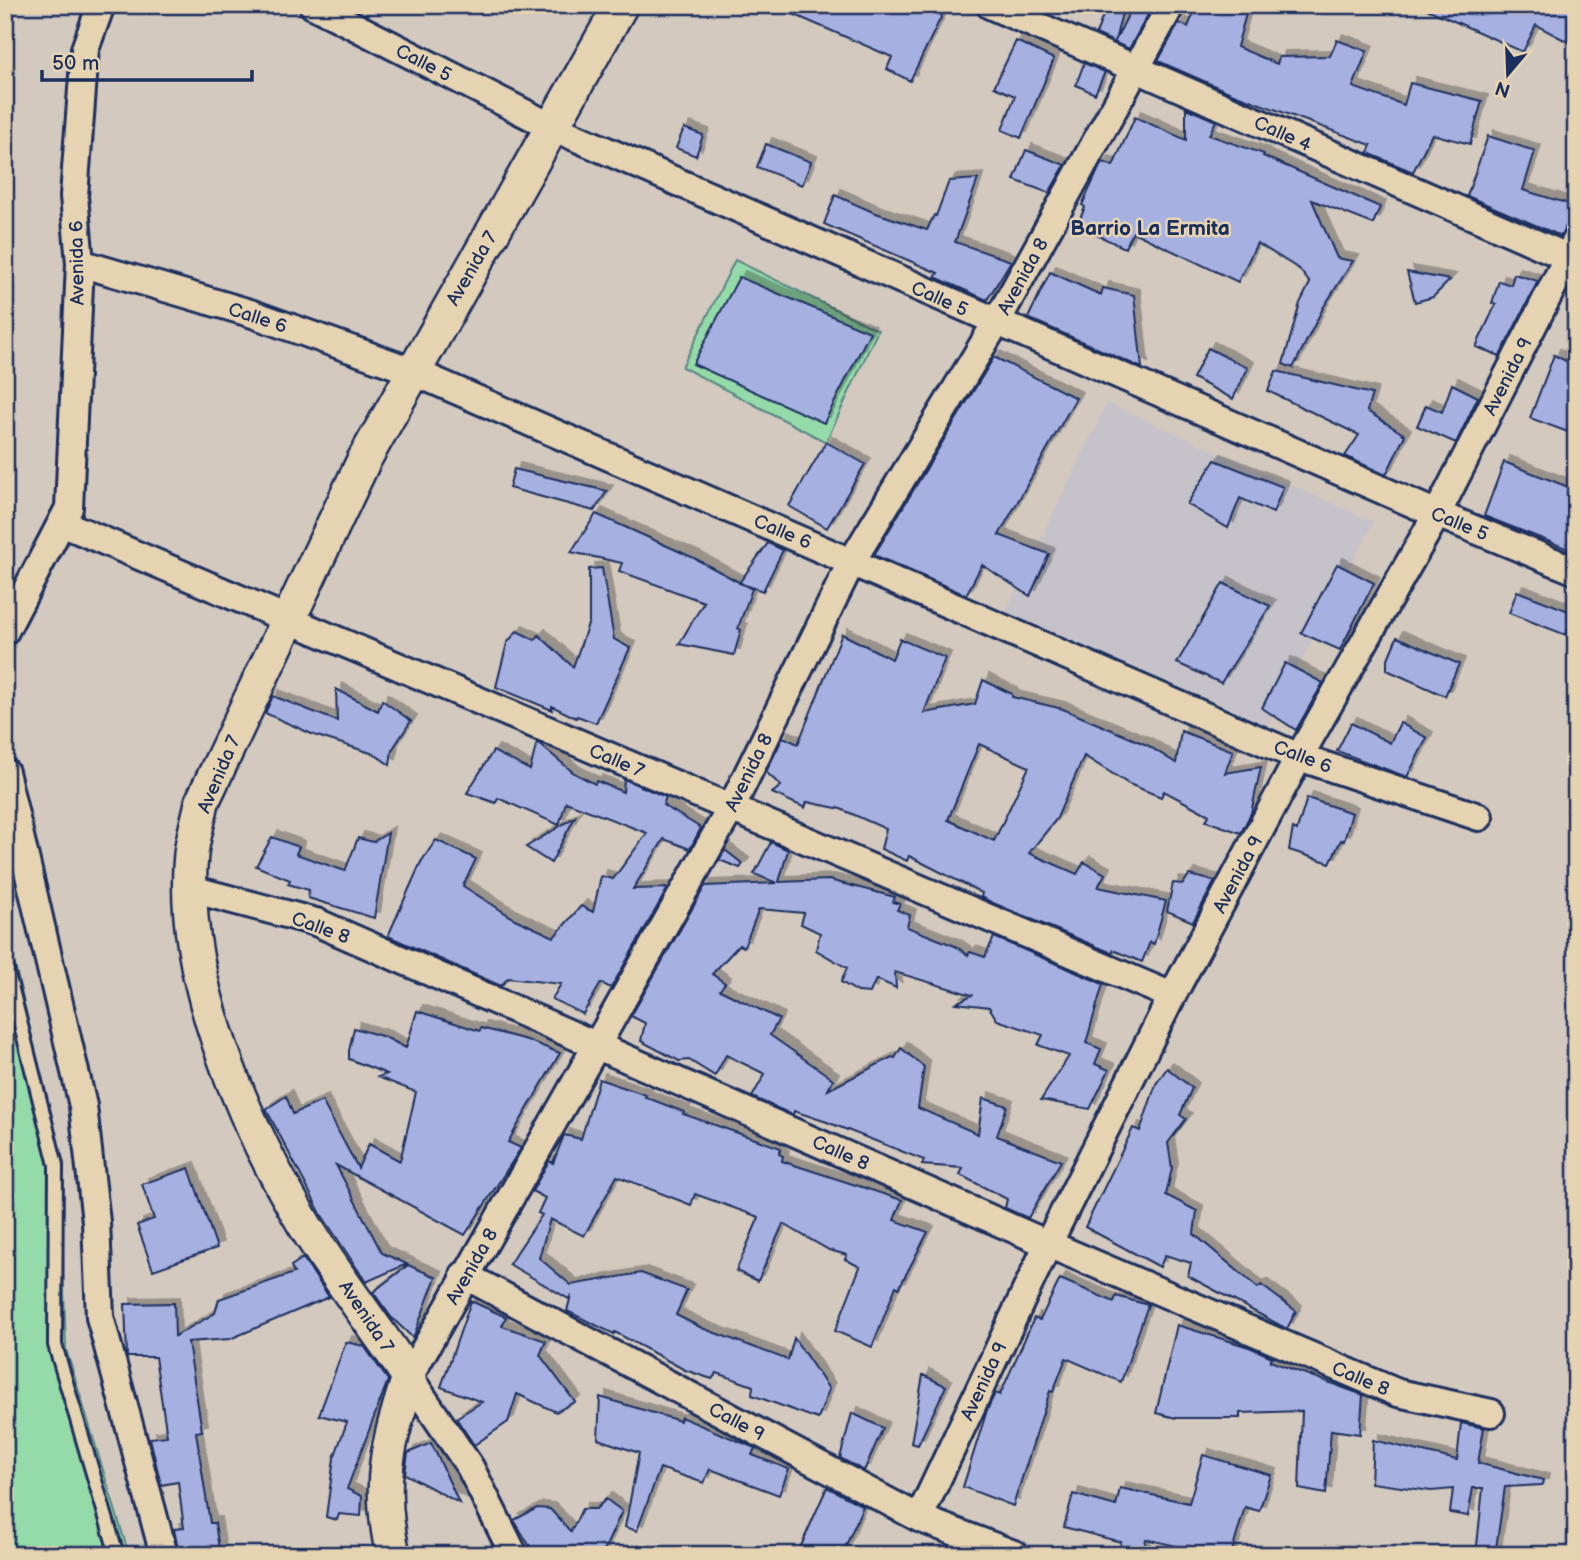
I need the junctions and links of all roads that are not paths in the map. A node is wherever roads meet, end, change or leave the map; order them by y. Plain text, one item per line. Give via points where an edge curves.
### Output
1 (101, 5) edge
2 (313, 5) edge
3 (621, 5) edge
4 (990, 5) edge
5 (1171, 5) edge
6 (1136, 69) junction
7 (552, 127) junction
8 (1573, 253) edge
9 (80, 263) junction
10 (996, 323) junction
11 (412, 371) junction
12 (1437, 514) junction
13 (62, 523) junction
14 (852, 561) junction
15 (1576, 570) edge
16 (288, 619) junction
17 (5, 631) edge
18 (1299, 757) junction
19 (5, 772) edge
20 (731, 808) junction
21 (1479, 817) dead end
22 (191, 889) junction
23 (5, 961) edge
24 (1172, 996) junction
25 (600, 1045) junction
26 (1048, 1244) junction
27 (464, 1275) junction
28 (409, 1377) junction
29 (1491, 1413) dead end
30 (919, 1518) junction
31 (117, 1555) edge
32 (164, 1555) edge
33 (393, 1555) edge
34 (514, 1555) edge
35 (1016, 1555) edge

1 - 9 street, Avenida 6 via 85,49 74,196
2 - 7 street, Calle 5
3 - 7 street, Avenida 7
4 - 6 street, Calle 4
5 - 6 street, Avenida 8
6 - 8 street, Calle 4
6 - 10 street, Avenida 8
7 - 10 street, Calle 5
7 - 11 street, Avenida 7
8 - 12 street, Avenida 9
9 - 11 street, Calle 6 via 250,313
9 - 13 street, Avenida 6 via 69,508
10 - 12 street, Calle 5
10 - 14 street, Avenida 8
11 - 14 street, Calle 6
11 - 16 street, Avenida 7
12 - 15 street, Calle 5
12 - 18 street, Avenida 9
13 - 16 street, Calle 7
13 - 17 street, Avenida 6
14 - 18 street, Calle 6
14 - 20 street, Avenida 8
16 - 20 street, Calle 7
16 - 22 street, Avenida 7 via 202,802 191,853
18 - 21 street, Calle 6
18 - 24 street, Avenida 9
19 - 32 street via 83,1106 96,1222 100,1317
20 - 24 street, Calle 7
20 - 25 street, Avenida 8
22 - 25 street, Calle 8 via 316,922
22 - 28 street, Avenida 7 via 193,931 204,987 228,1064 260,1142 304,1225
23 - 31 lane via 56,1165 55,1345
24 - 26 street, Avenida 9
25 - 26 street, Calle 8
25 - 27 street, Avenida 8
26 - 29 street, Calle 8 via 1398,1394
26 - 30 street, Avenida 9
27 - 28 street, Avenida 8
27 - 30 street, Calle 9
28 - 33 street, Avenida 8 via 385,1463 384,1511
28 - 34 street, Avenida 7 via 470,1466
30 - 35 street, Calle 9

